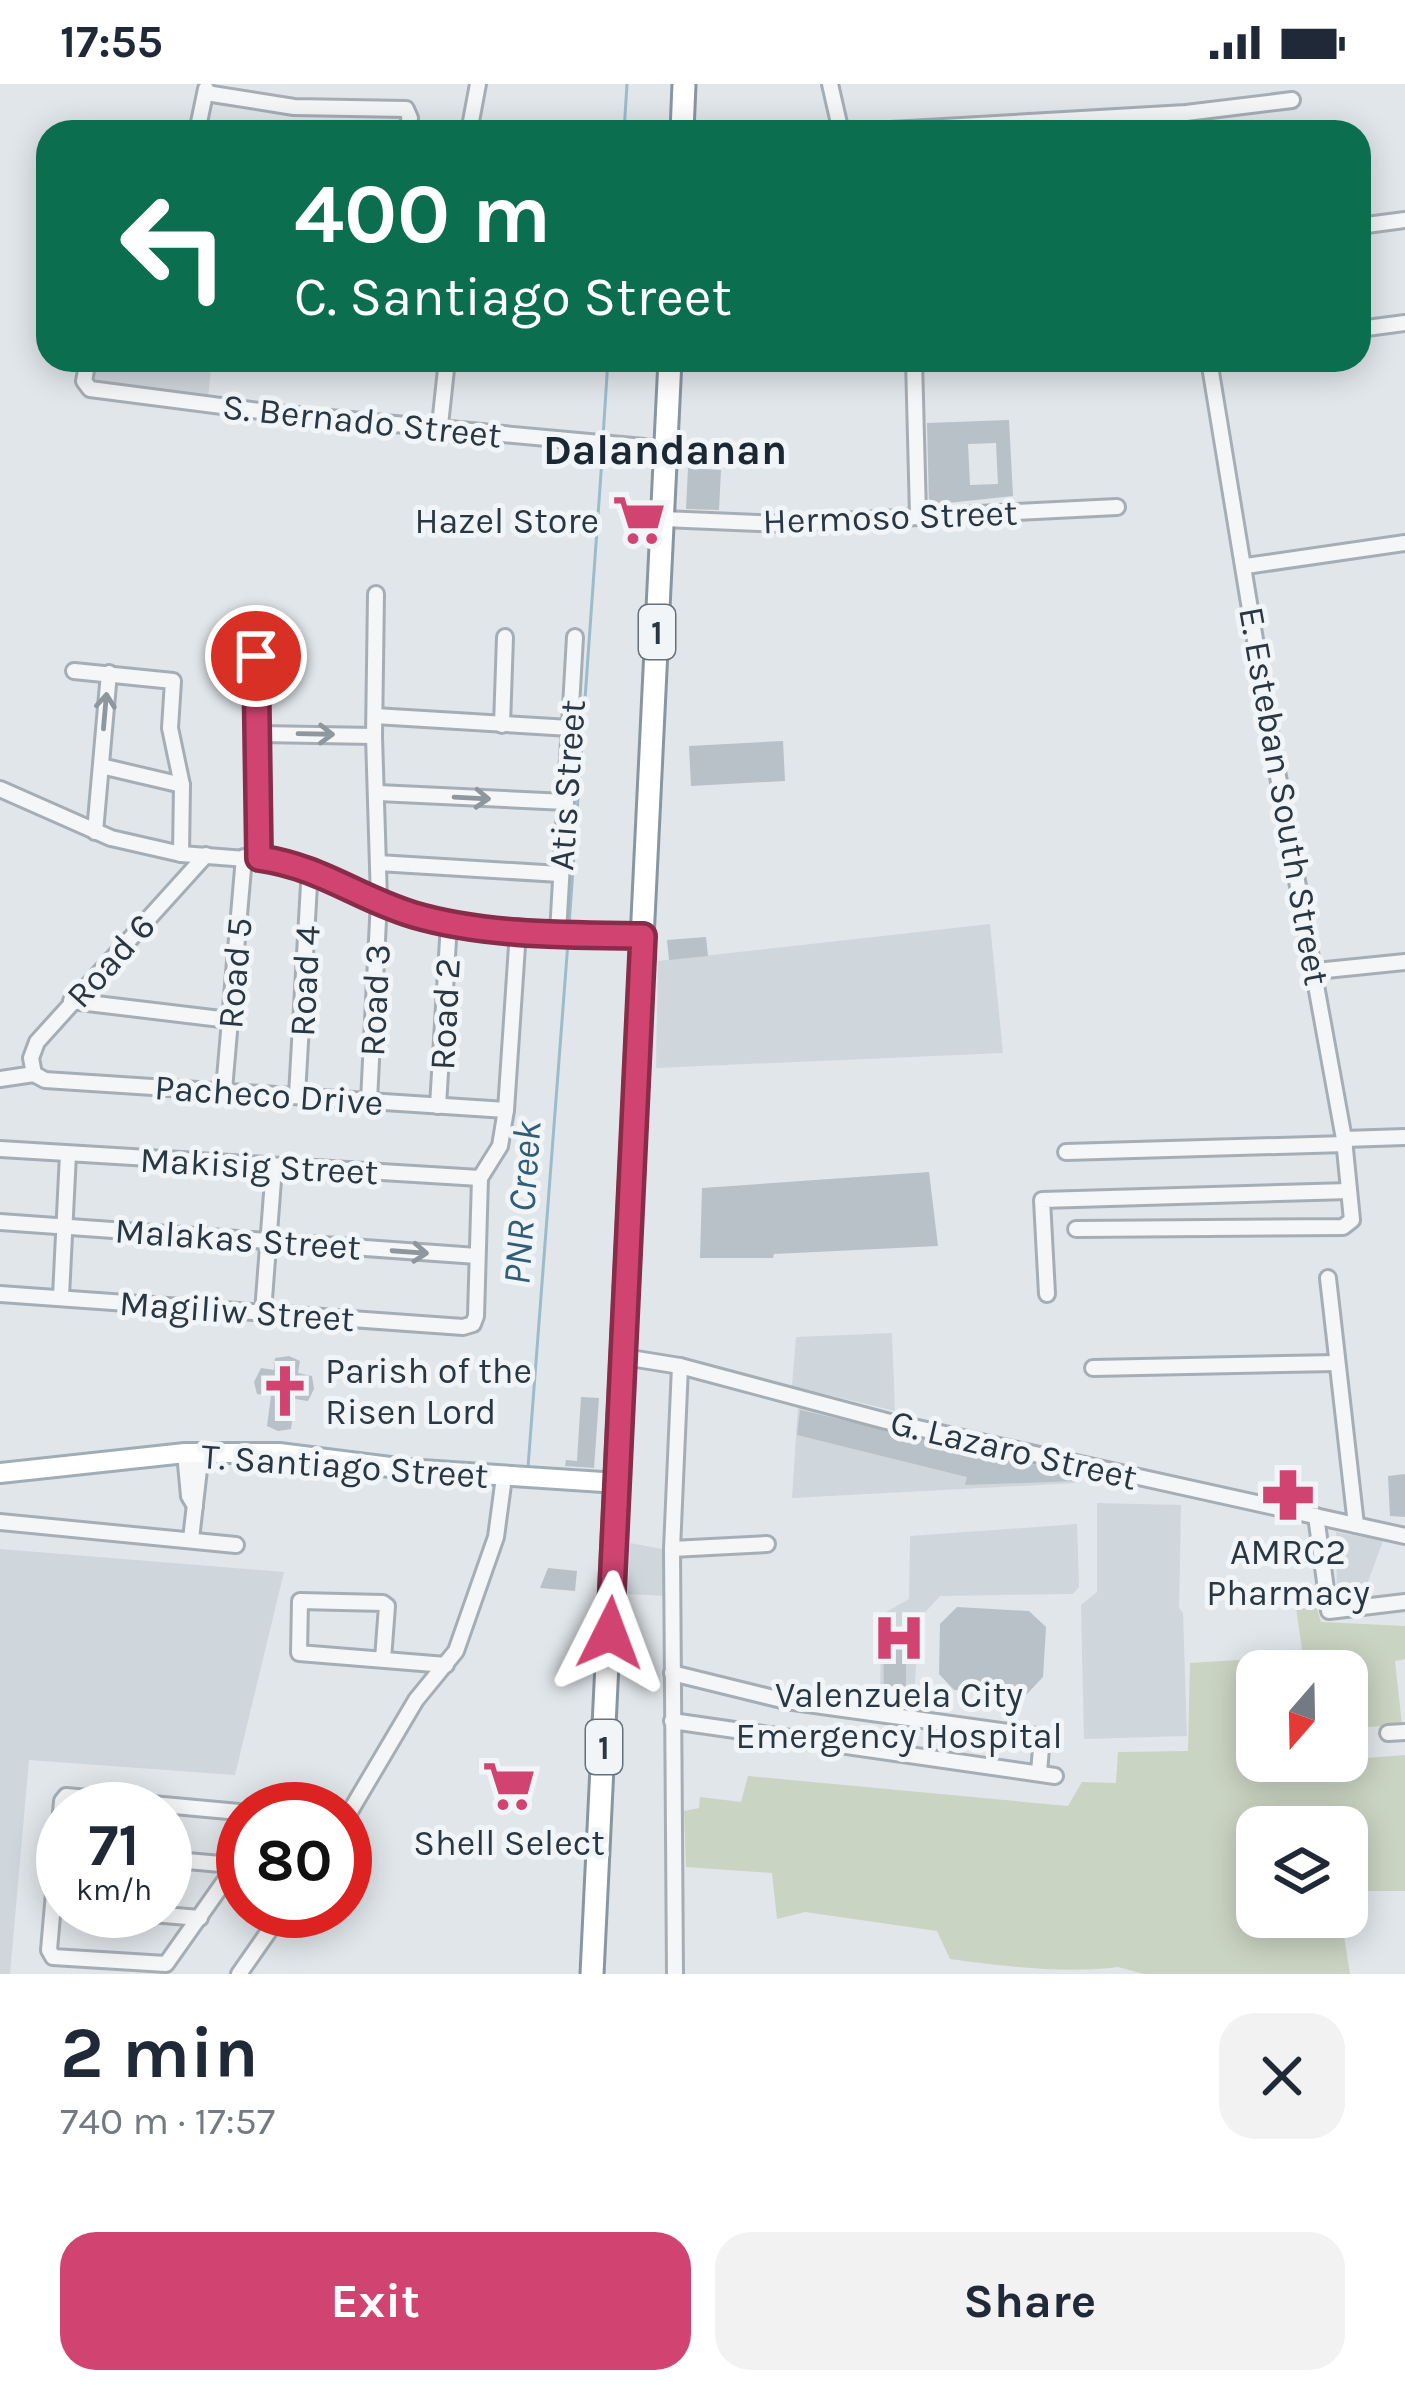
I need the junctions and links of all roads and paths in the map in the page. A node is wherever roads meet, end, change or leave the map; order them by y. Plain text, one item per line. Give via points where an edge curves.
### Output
1 (478, 84) edge
2 (684, 84) edge
3 (830, 84) edge
4 (206, 89) edge
5 (1292, 100) dead end
6 (200, 120) edge
7 (409, 120) edge
8 (471, 120) edge
9 (682, 120) edge
10 (839, 120) edge
11 (1064, 120) edge
12 (1405, 220) edge
13 (1371, 224) edge
14 (1405, 323) edge
15 (1371, 327) edge
16 (86, 372) edge
17 (446, 372) edge
18 (669, 372) edge
19 (914, 372) edge
20 (1211, 372) edge
21 (440, 425) junction
22 (666, 449) junction
23 (1118, 507) dead end
24 (918, 515) junction
25 (662, 519) junction
26 (1405, 543) edge
27 (1246, 566) junction
28 (376, 594) dead end
29 (505, 637) dead end
30 (575, 638) dead end
31 (256, 656) dead end
32 (74, 671) dead end
33 (109, 673) junction
34 (375, 716) junction
35 (502, 725) junction
36 (569, 728) junction
37 (259, 734) junction
38 (374, 736) junction
39 (101, 766) junction
40 (182, 785) junction
41 (0, 789) edge
42 (378, 794) junction
43 (566, 802) junction
44 (95, 832) junction
45 (181, 854) junction
46 (206, 855) junction
47 (251, 858) junction
48 (378, 863) junction
49 (310, 867) junction
50 (560, 874) junction
51 (379, 900) junction
52 (449, 923) junction
53 (518, 931) junction
54 (558, 933) junction
55 (643, 936) junction
56 (1405, 962) edge
57 (1316, 971) junction
58 (71, 1001) junction
59 (229, 1019) junction
60 (34, 1074) junction
61 (0, 1078) edge
62 (224, 1090) junction
63 (297, 1095) junction
64 (369, 1101) junction
65 (438, 1106) junction
66 (506, 1110) junction
67 (1405, 1137) edge
68 (1345, 1141) junction
69 (0, 1149) edge
70 (1066, 1152) dead end
71 (68, 1154) junction
72 (274, 1167) junction
73 (480, 1178) junction
74 (1349, 1191) junction
75 (0, 1222) edge
76 (63, 1225) junction
77 (1076, 1228) dead end
78 (267, 1241) junction
79 (476, 1256) junction
80 (1328, 1278) dead end
81 (0, 1294) edge
82 (1047, 1294) dead end
83 (61, 1296) junction
84 (263, 1312) junction
85 (624, 1357) junction
86 (1336, 1363) junction
87 (680, 1366) junction
88 (1093, 1368) dead end
89 (193, 1452) junction
90 (0, 1473) edge
91 (504, 1477) junction
92 (618, 1483) junction
93 (1316, 1516) junction
94 (0, 1522) edge
95 (1356, 1525) junction
96 (1405, 1536) edge
97 (191, 1539) junction
98 (767, 1544) dead end
99 (236, 1545) dead end
100 (672, 1549) junction
101 (1405, 1602) edge
102 (383, 1659) junction
103 (446, 1665) junction
104 (672, 1673) junction
105 (672, 1721) junction
106 (1405, 1732) edge
107 (1388, 1733) dead end
108 (367, 1782) edge
109 (216, 1897) edge
110 (192, 1917) edge
111 (200, 1918) junction
112 (192, 1929) edge
113 (51, 1938) edge
114 (185, 1938) edge
115 (264, 1938) edge
116 (239, 1974) edge
117 (592, 1974) edge
118 (675, 1974) edge

1 - 8 street
2 - 9 highway
3 - 10 street
4 - 6 street
4 - 7 street via 294,107 406,109
5 - 11 street
12 - 13 street
14 - 15 street
16 - 21 street, S. Bernado Street via 90,389
17 - 21 street
18 - 22 highway, 1
19 - 24 street
20 - 27 street, E. Esteban South Street
21 - 22 street, S. Bernado Street
22 - 25 highway, 1
23 - 24 street, Hermoso Street
24 - 25 street, Hermoso Street via 780,524
25 - 55 highway, 1
26 - 27 street
27 - 57 street, E. Esteban South Street
28 - 34 street, Road 3
29 - 35 street
30 - 36 street, Atis Street
31 - 37 street, Road 5
32 - 33 street
39 -> 33 street
33 - 40 street via 173,681 170,728
34 - 35 street
34 - 38 street, Road 3
35 - 36 street
36 - 43 street, Atis Street
37 -> 38 street
37 - 47 street, Road 5
38 - 42 street, Road 3
39 - 40 street
39 - 44 street
40 - 45 street
41 - 44 street
42 -> 43 street
42 - 48 street, Road 3
43 - 50 street, Atis Street
44 - 45 street
45 - 46 street
46 - 47 street
46 - 58 street, Road 6
47 - 49 street
47 - 59 street, Road 5
48 - 50 street
48 - 51 street, Road 3
49 - 51 street
49 - 63 street, Road 4
50 - 54 street, Atis Street
51 - 52 street
51 - 64 street, Road 3
52 - 53 street
52 - 65 street, Road 2
53 - 54 street
53 - 66 street
54 - 55 street
55 - 85 highway, 1
56 - 57 street
57 - 68 street, E. Esteban South Street
58 - 59 street
58 - 60 street, Road 6 via 37,1042
59 - 62 street, Road 5
60 - 61 street, Pacheco Drive
60 - 62 street, Pacheco Drive
62 - 63 street, Pacheco Drive
63 - 64 street, Pacheco Drive
64 - 65 street, Pacheco Drive
65 - 66 street, Pacheco Drive
66 - 73 street via 500,1146
67 - 68 street
68 - 70 street
68 - 74 street, E. Esteban South Street
69 - 71 street, Makisig Street
71 - 72 street, Makisig Street
71 - 76 street
72 - 73 street, Makisig Street
72 - 78 street
73 - 79 street
74 - 77 street, E. Esteban South Street via 1352,1220 1343,1227
74 - 82 street via 1042,1200
75 - 76 street, Malakas Street
76 - 78 street, Malakas Street
76 - 83 street
78 -> 79 street, Malakas Street
78 - 84 street
79 - 84 street, Magiliw Street via 473,1324
80 - 86 street
81 - 83 street, Magiliw Street
83 - 84 street, Magiliw Street
85 - 87 street, G. Lazaro Street
85 - 92 highway, 1
86 - 88 street
86 - 95 street
87 - 93 street, G. Lazaro Street via 886,1421
87 - 100 street
89 - 90 main road, T. Santiago Street
89 - 91 main road, T. Santiago Street
89 - 97 street via 200,1497
91 - 92 main road, T. Santiago Street
91 - 103 street via 492,1550
92 - 117 highway, 1
93 - 95 street, G. Lazaro Street
93 - 101 street via 1328,1611
94 - 97 street
95 - 96 street, G. Lazaro Street
97 - 99 street
98 - 100 street
100 - 104 street
102 - 102 street via 299,1653 300,1601 383,1603
102 - 103 street
103 - 108 street
104 - 105 street
104 - 105 street via 856,1712 1046,1737 1047,1774
105 - 118 street
106 - 107 street
109 - 111 street
110 - 111 street
111 - 112 street
113 - 114 street via 53,1957 157,1966
115 - 116 street

